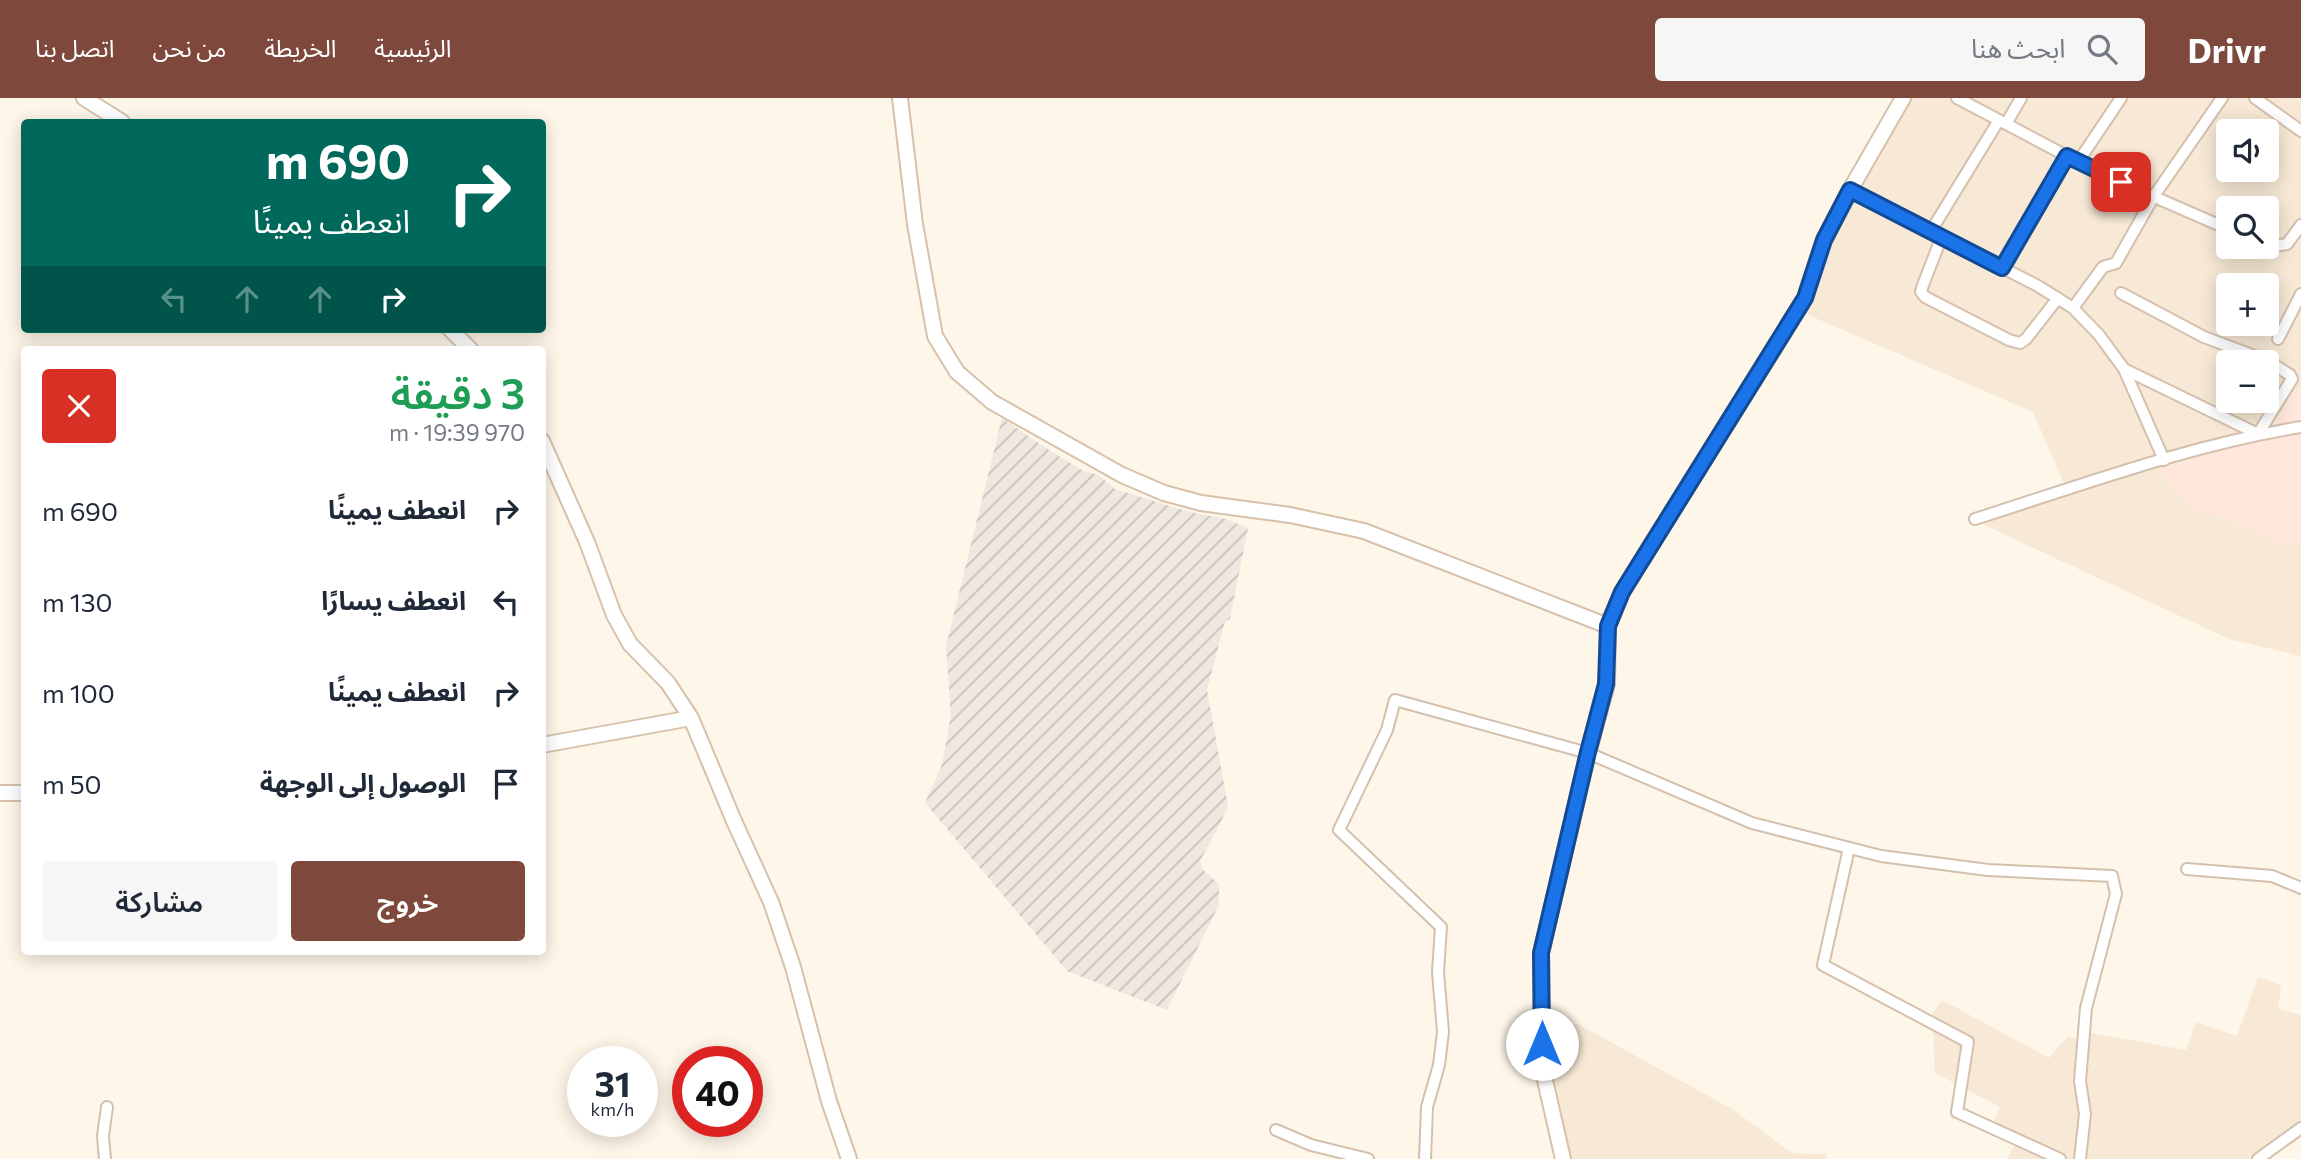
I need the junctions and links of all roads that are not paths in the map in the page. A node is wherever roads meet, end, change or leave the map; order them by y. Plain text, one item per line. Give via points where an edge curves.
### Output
1 (85, 98) edge
2 (900, 98) edge
3 (1903, 98) edge
4 (1957, 98) edge
5 (2021, 98) edge
6 (2121, 98) edge
7 (2222, 98) edge
8 (2255, 98) edge
9 (117, 119) edge
10 (2003, 122) junction
11 (2301, 131) edge
12 (2067, 156) junction
13 (2078, 162) junction
14 (1850, 190) junction
15 (2154, 196) junction
16 (2216, 224) edge
17 (2301, 225) edge
18 (1936, 234) junction
19 (2298, 237) edge
20 (2279, 244) edge
21 (2002, 268) junction
22 (2121, 293) dead end
23 (2301, 294) edge
24 (2059, 298) junction
25 (2073, 308) junction
26 (454, 333) edge
27 (2278, 339) dead end
28 (467, 346) edge
29 (2124, 369) junction
30 (2301, 427) edge
31 (2258, 434) junction
32 (546, 450) edge
33 (2164, 460) junction
34 (1975, 519) dead end
35 (1608, 626) junction
36 (691, 718) junction
37 (546, 743) edge
38 (1588, 752) junction
39 (0, 793) edge
40 (21, 793) edge
41 (1849, 848) junction
42 (2187, 869) dead end
43 (2301, 888) edge
44 (107, 1107) dead end
45 (2301, 1128) edge
46 (1276, 1130) dead end
47 (105, 1159) edge
48 (849, 1159) edge
49 (1368, 1159) edge
50 (1425, 1159) edge
51 (1563, 1159) edge
52 (2060, 1159) edge
53 (2080, 1159) edge
54 (2258, 1159) edge

1 - 9 street
2 - 35 street via 935,336 957,372 992,402 1122,475 1164,493 1364,531
3 - 14 street
4 - 10 street
5 - 10 street
6 - 13 street
7 - 15 street
8 - 11 street
10 - 12 street
10 - 18 street
12 - 13 street
12 - 21 street
13 - 15 street
14 - 18 street
14 - 35 street via 1824,240 1805,298 1622,592
15 - 16 street
15 - 25 street via 2116,263 2103,267
17 - 19 street
18 - 21 street
18 - 24 street via 1921,292 1925,297 2016,343 2026,339
19 - 20 street
21 - 24 street
22 - 31 street via 2290,375 2290,385
23 - 27 street
24 - 25 street
25 - 29 street
26 - 28 street
29 - 31 street
29 - 33 street
30 - 31 street
31 - 33 street
32 - 36 street via 630,645 668,683
33 - 34 street
35 - 38 street via 1606,684
36 - 37 street
36 - 48 street via 771,902
38 - 41 street via 1752,823
38 - 50 street via 1395,700 1387,730 1339,831 1441,927 1438,972 1443,1032 1427,1107
38 - 51 street via 1541,953 1542,1067
39 - 40 street
41 - 52 street via 1823,965 1968,1042 1957,1112
41 - 53 street via 1988,870 2112,876 2116,894 2086,1008
42 - 43 street via 2273,876
44 - 47 street
45 - 54 street
46 - 49 street via 1311,1145

